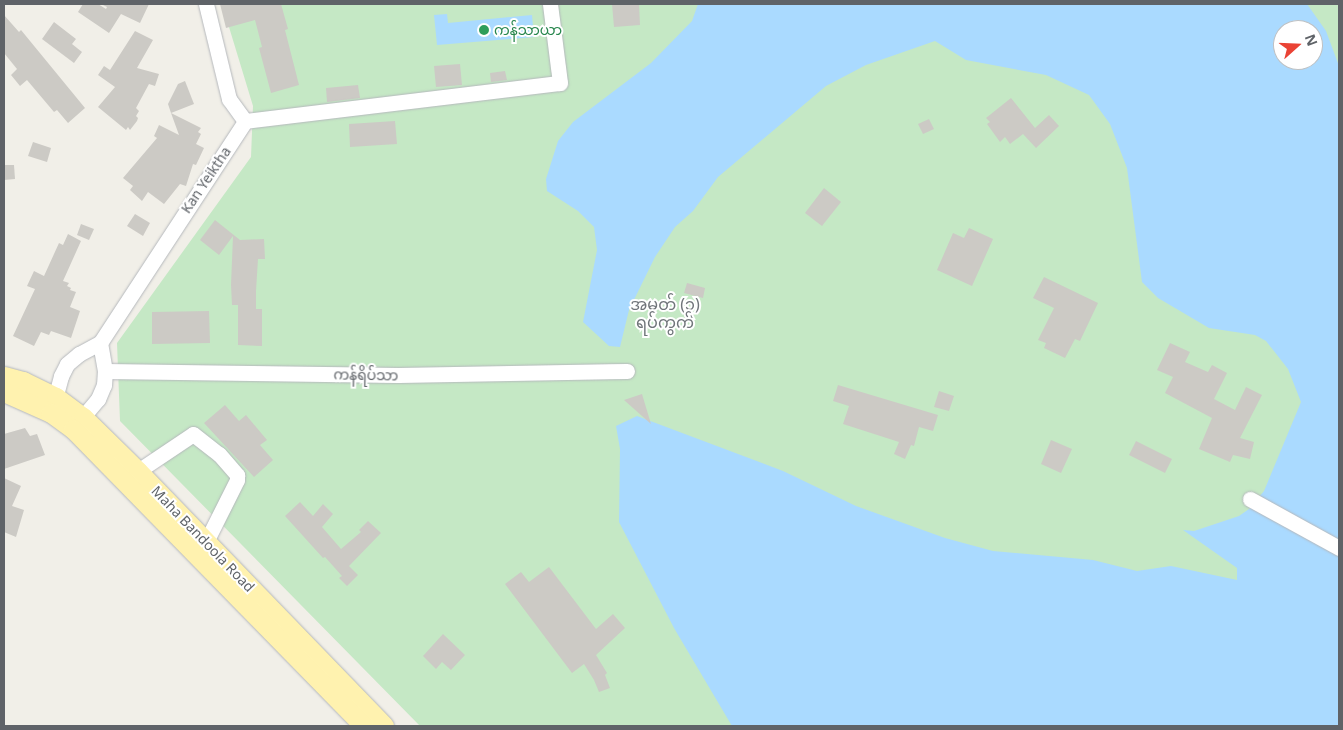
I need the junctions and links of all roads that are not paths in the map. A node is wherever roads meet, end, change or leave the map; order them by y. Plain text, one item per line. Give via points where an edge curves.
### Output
1 (206, 4) edge
2 (550, 4) edge
3 (245, 121) junction
4 (100, 343) junction
5 (105, 371) junction
6 (627, 371) dead end
7 (4, 376) edge
8 (4, 392) edge
9 (53, 405) junction
10 (78, 423) junction
11 (138, 471) junction
12 (1250, 499) dead end
13 (206, 542) junction
14 (1339, 548) edge
15 (364, 726) edge
16 (384, 726) edge

1 - 3 street via 229,98
2 - 3 street via 560,83
3 - 4 street, Kan Yeiktha
4 - 5 street
4 - 9 street via 67,364
5 - 6 street, ကန်ရိပ်သာ via 398,375
5 - 10 street via 102,392
7 - 9 main road, Maha Bandoola Road via 23,381
8 - 9 main road, Maha Bandoola Road
9 - 10 main road, Maha Bandoola Road
10 - 11 main road, Maha Bandoola Road
10 - 15 main road, Maha Bandoola Road
11 - 13 main road, Maha Bandoola Road
11 - 13 street via 193,434 219,454 237,475 237,480
12 - 14 street
13 - 16 main road, Maha Bandoola Road

